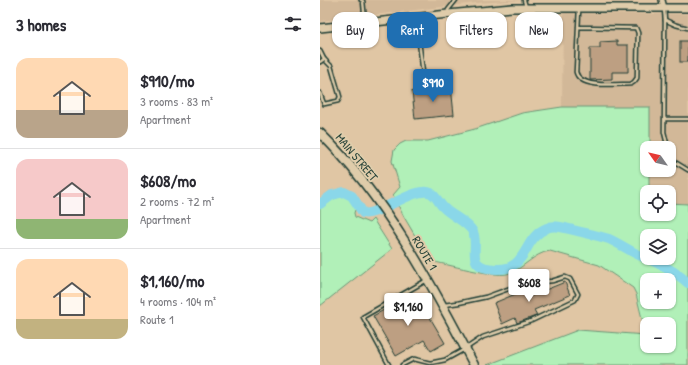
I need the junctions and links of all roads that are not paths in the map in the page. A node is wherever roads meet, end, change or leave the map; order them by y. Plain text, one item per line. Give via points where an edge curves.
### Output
1 (363, 0) edge
2 (456, 0) edge
3 (524, 0) edge
4 (662, 0) edge
5 (526, 8) junction
6 (579, 8) junction
7 (664, 8) junction
8 (688, 8) edge
9 (364, 12) edge
10 (448, 12) edge
11 (469, 12) edge
12 (665, 20) junction
13 (332, 27) edge
14 (578, 27) junction
15 (320, 28) edge
16 (688, 28) edge
17 (420, 48) edge
18 (320, 50) edge
19 (324, 59) junction
20 (320, 62) edge
21 (423, 73) dead end
22 (320, 93) edge
23 (664, 119) junction
24 (688, 119) edge
25 (320, 133) edge
26 (666, 141) edge
27 (676, 163) edge
28 (688, 170) edge
29 (375, 198) joint
30 (427, 280) junction
31 (442, 305) junction
32 (465, 349) junction
33 (389, 365) edge
34 (402, 365) edge
35 (474, 365) edge

1 - 9 lane
2 - 10 lane
3 - 5 lane
4 - 7 street
5 - 6 street
5 - 11 street
6 - 7 street
6 - 14 lane
7 - 8 street
7 - 12 lane
12 - 16 lane
12 - 23 lane
13 - 15 street
14 - 14 lane via 576,72 580,79 586,83 596,84 634,82 637,75 636,28
17 - 21 lane
18 - 19 lane
19 - 20 lane
19 - 22 lane via 332,66 340,97 338,102 324,104
23 - 24 lane
23 - 26 lane
25 - 29 main road, MAIN STREET via 350,164
27 - 28 lane
29 - 30 main road, ROUTE 1
30 - 31 main road, ROUTE 1
30 - 33 lane via 363,317
31 - 32 main road, ROUTE 1
31 - 32 lane via 486,297 522,284 565,276 570,279 578,294 575,300 531,321 483,337
32 - 34 lane via 440,362 430,363 417,359
32 - 35 main road, ROUTE 1

